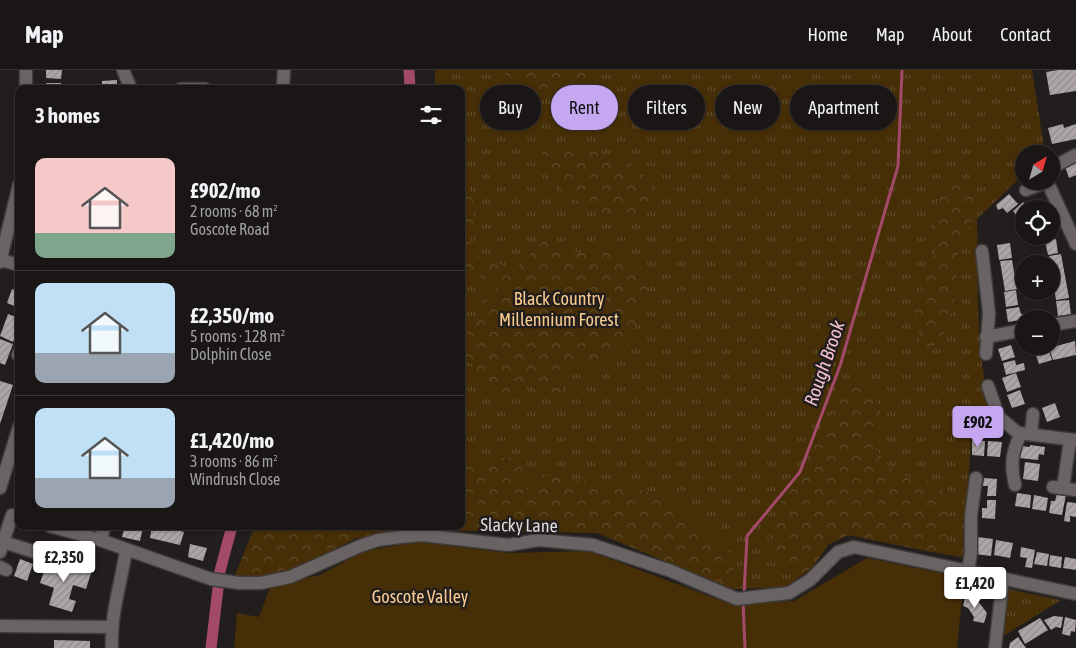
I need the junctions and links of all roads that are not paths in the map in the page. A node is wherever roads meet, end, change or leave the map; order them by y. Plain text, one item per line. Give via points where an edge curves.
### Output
1 (26, 70) edge
2 (123, 70) edge
3 (284, 70) edge
4 (26, 85) edge
5 (129, 85) edge
6 (284, 85) edge
7 (1076, 155) edge
8 (1060, 163) edge
9 (1051, 190) edge
10 (15, 201) edge
11 (1076, 244) edge
12 (982, 251) dead end
13 (0, 261) edge
14 (15, 264) edge
15 (1076, 321) edge
16 (1060, 324) edge
17 (1015, 332) edge
18 (986, 337) junction
19 (986, 354) dead end
20 (988, 386) dead end
21 (1033, 414) dead end
22 (1023, 433) junction
23 (15, 440) edge
24 (1073, 440) edge
25 (976, 478) dead end
26 (1015, 485) dead end
27 (0, 488) edge
28 (1064, 488) edge
29 (10, 515) edge
30 (64, 530) edge
31 (104, 530) edge
32 (100, 540) junction
33 (2, 547) edge
34 (126, 551) junction
35 (48, 556) dead end
36 (968, 571) junction
37 (1004, 579) junction
38 (1076, 594) edge
39 (0, 626) edge
40 (110, 627) junction
41 (112, 648) edge
42 (995, 648) edge

1 - 4 street
2 - 5 street
3 - 6 street
7 - 8 street
9 - 11 street
10 - 13 street
12 - 18 street via 989,313
13 - 14 street
15 - 16 street
17 - 18 street
18 - 19 street
20 - 22 street via 999,417
21 - 22 street
22 - 24 street
22 - 26 street via 1014,448 1010,467
23 - 27 street
24 - 28 street
25 - 36 street
29 - 33 street
30 - 32 street, Slacky Lane
31 - 32 street
32 - 34 street, Slacky Lane
33 - 35 street
34 - 36 street, Slacky Lane via 211,579 261,583 290,577 378,540 422,535 508,545 539,540 593,545 671,571 737,599 789,593 810,580 838,552 854,547
34 - 40 street
36 - 37 street, Slacky Lane
37 - 38 street, Slacky Lane
37 - 42 street
39 - 40 street
40 - 41 street

